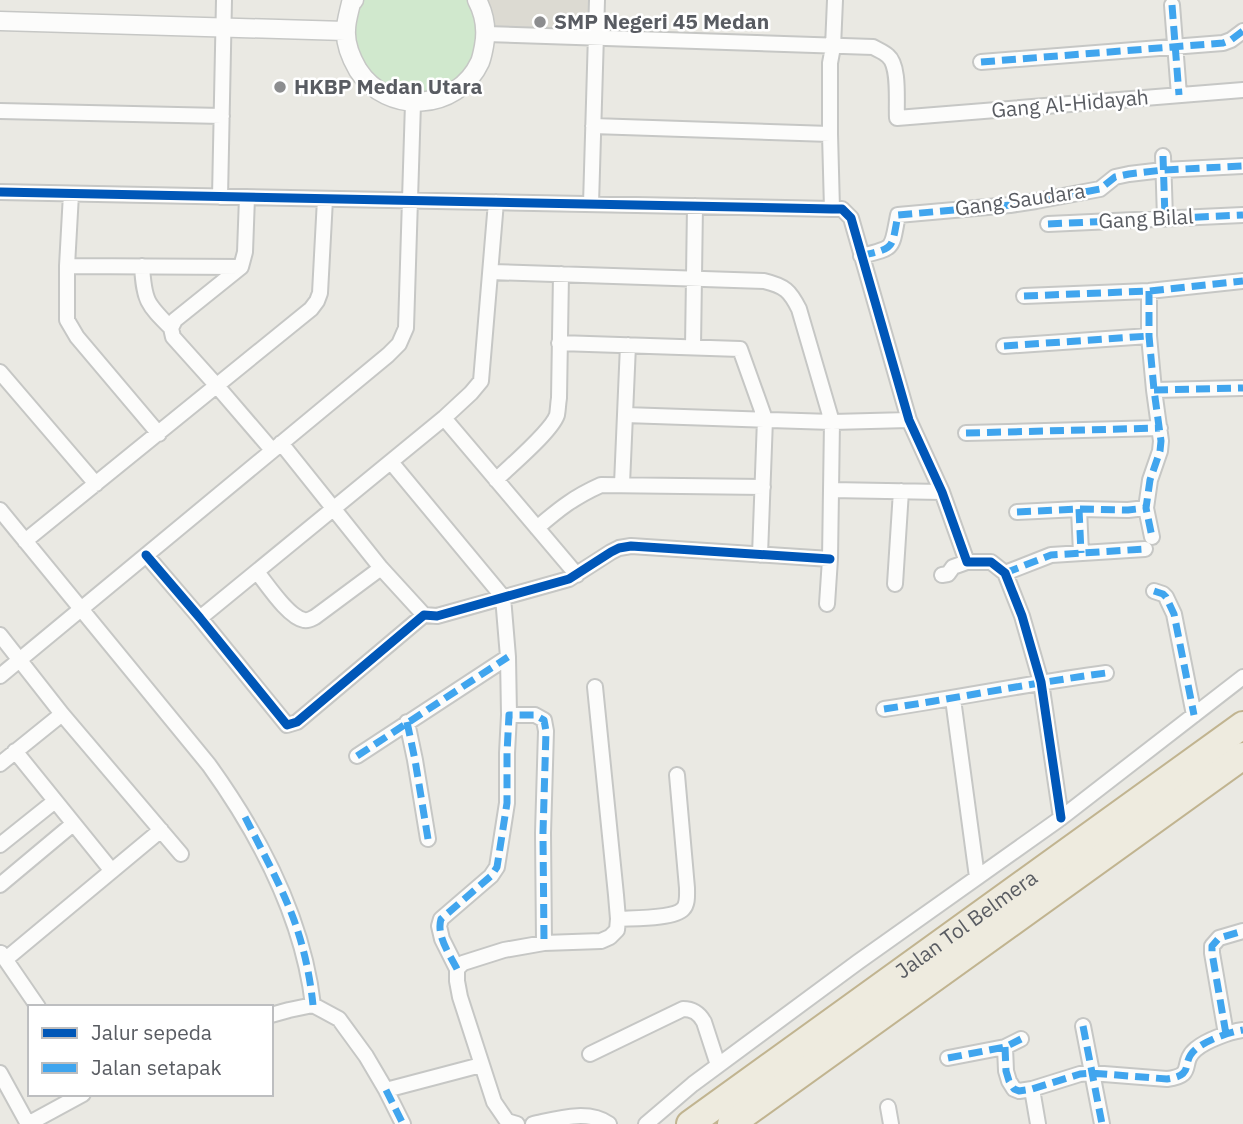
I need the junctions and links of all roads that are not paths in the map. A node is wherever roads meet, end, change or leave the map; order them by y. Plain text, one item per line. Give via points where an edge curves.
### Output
1 (224, 0) edge
2 (354, 0) edge
3 (477, 0) edge
4 (597, 0) edge
5 (835, 0) edge
6 (1172, 5) dead end
7 (0, 21) edge
8 (223, 27) junction
9 (345, 31) junction
10 (1243, 31) edge
11 (486, 34) junction
12 (596, 38) junction
13 (833, 47) junction
14 (1175, 47) junction
15 (981, 62) dead end
16 (1243, 90) edge
17 (1179, 95) junction
18 (413, 103) junction
19 (0, 111) edge
20 (222, 116) junction
21 (593, 126) junction
22 (830, 134) junction
23 (1163, 163) junction
24 (1243, 166) edge
25 (0, 192) edge
26 (71, 194) junction
27 (220, 197) junction
28 (247, 197) junction
29 (325, 199) junction
30 (410, 200) junction
31 (496, 202) junction
32 (591, 204) junction
33 (695, 206) junction
34 (832, 209) junction
35 (1243, 215) edge
36 (1165, 218) junction
37 (1048, 223) dead end
38 (861, 256) junction
39 (67, 266) junction
40 (142, 267) junction
41 (241, 267) junction
42 (491, 272) junction
43 (561, 274) junction
44 (694, 278) junction
45 (1243, 281) edge
46 (1149, 291) junction
47 (1024, 296) dead end
48 (171, 328) junction
49 (1149, 336) junction
50 (559, 343) junction
51 (628, 345) junction
52 (1004, 346) dead end
53 (693, 347) junction
54 (0, 372) edge
55 (217, 386) junction
56 (1243, 388) edge
57 (1154, 390) junction
58 (625, 415) junction
59 (444, 418) junction
60 (765, 419) junction
61 (909, 420) junction
62 (832, 422) junction
63 (1160, 428) junction
64 (159, 433) junction
65 (966, 433) dead end
66 (276, 446) junction
67 (391, 462) junction
68 (496, 480) junction
69 (96, 484) junction
70 (622, 484) junction
71 (763, 487) junction
72 (831, 490) junction
73 (901, 491) junction
74 (942, 492) junction
75 (1146, 508) junction
76 (333, 509) junction
77 (1079, 509) junction
78 (0, 510) edge
79 (1017, 512) dead end
80 (537, 527) junction
81 (26, 541) junction
82 (1081, 553) junction
83 (146, 555) junction
84 (760, 555) junction
85 (830, 559) junction
86 (967, 562) junction
87 (381, 568) junction
88 (257, 572) junction
89 (1005, 573) junction
90 (577, 575) junction
91 (942, 575) dead end
92 (895, 583) dead end
93 (1154, 591) dead end
94 (503, 597) junction
95 (827, 604) dead end
96 (81, 607) junction
97 (424, 615) junction
98 (200, 618) junction
99 (0, 635) edge
100 (508, 657) junction
101 (20, 659) junction
102 (1106, 673) dead end
103 (0, 676) edge
104 (1243, 677) edge
105 (1041, 682) junction
106 (595, 687) dead end
107 (953, 699) junction
108 (884, 709) dead end
109 (61, 714) junction
110 (509, 715) junction
111 (1194, 715) junction
112 (407, 722) junction
113 (1243, 725) edge
114 (15, 751) junction
115 (357, 755) dead end
116 (1243, 756) edge
117 (0, 764) edge
118 (677, 775) dead end
119 (55, 801) junction
120 (1061, 818) junction
121 (73, 824) junction
122 (161, 830) junction
123 (428, 839) dead end
124 (0, 845) edge
125 (181, 854) dead end
126 (112, 871) junction
127 (977, 877) junction
128 (0, 885) edge
129 (618, 919) junction
130 (1243, 931) edge
131 (544, 943) junction
132 (3, 956) edge
133 (457, 970) junction
134 (37, 1005) edge
135 (313, 1005) junction
136 (273, 1014) edge
137 (1083, 1026) dead end
138 (1243, 1030) edge
139 (1226, 1034) junction
140 (1021, 1039) dead end
141 (1005, 1047) junction
142 (590, 1054) dead end
143 (948, 1058) dead end
144 (481, 1065) junction
145 (718, 1065) junction
146 (0, 1073) edge
147 (1091, 1073) junction
148 (1032, 1089) junction
149 (386, 1090) junction
150 (79, 1096) edge
151 (888, 1107) dead end
152 (28, 1124) edge
153 (403, 1124) edge
154 (517, 1124) edge
155 (533, 1124) edge
156 (609, 1124) edge
157 (646, 1124) edge
158 (690, 1124) edge
159 (731, 1124) edge
160 (891, 1124) edge
161 (1038, 1124) edge
162 (1102, 1124) edge

1 - 8 street
2 - 9 street
3 - 11 street
4 - 12 street
5 - 13 street
6 - 14 street
7 - 8 street
8 - 9 street
8 - 20 street
9 - 18 street via 350,58 365,81 387,96
10 - 14 street via 1223,43
11 - 12 street
11 - 18 street via 480,61 464,84 441,99
12 - 13 street
12 - 21 street
13 - 17 street, Gang Al-Hidayah via 873,47 890,57 896,72 897,118
13 - 22 street
14 - 15 street
14 - 17 street
16 - 17 street, Gang Al-Hidayah
18 - 30 street
19 - 20 street
20 - 27 street
21 - 22 street
21 - 32 street
22 - 34 street
23 - 24 street, Gang Saudara
23 - 36 street
23 - 38 street, Gang Saudara via 1115,177 1100,189 1010,205 898,215 888,249
25 - 26 street
26 - 27 street
26 - 39 street
27 - 28 street
28 - 29 street
28 - 41 street
29 - 30 street
29 - 55 street via 317,301
30 - 31 street
30 - 66 street via 405,328 399,344
31 - 32 street
31 - 42 street
32 - 33 street
33 - 34 street
33 - 44 street
34 - 38 street via 842,209 850,216
35 - 36 street, Gang Bilal
36 - 37 street, Gang Bilal
38 - 61 street
39 - 40 street
39 - 64 street via 71,330
40 - 41 street
40 - 48 street via 146,300
41 - 48 street
42 - 43 street
42 - 59 street via 481,381
43 - 44 street
43 - 50 street
44 - 53 street
44 - 62 street via 764,281 787,290 799,309
45 - 46 street
46 - 47 street
46 - 49 street
48 - 55 street via 173,337
49 - 52 street
49 - 57 street
50 - 51 street
50 - 68 street via 557,414 543,435
51 - 53 street
51 - 58 street
53 - 60 street via 740,349
54 - 69 street
55 - 64 street
55 - 66 street
56 - 57 street
57 - 63 street
58 - 60 street
58 - 70 street
59 - 67 street
59 - 68 street
60 - 62 street
60 - 71 street
61 - 62 street
61 - 74 street
62 - 72 street
63 - 65 street
63 - 75 street via 1160,451
64 - 69 street
66 - 76 street
66 - 83 street
67 - 76 street
67 - 94 street
68 - 80 street
69 - 81 street
70 - 71 street
70 - 80 street via 601,485 580,494
71 - 84 street
72 - 73 street
72 - 85 street
73 - 74 street
73 - 92 street
74 - 86 street
75 - 77 street
75 - 82 street via 1149,543
76 - 87 street
76 - 88 street
77 - 79 street
77 - 82 street
78 - 81 street
80 - 90 street
81 - 96 street
82 - 89 street via 1051,555
83 - 96 street
83 - 98 street
84 - 85 street
84 - 90 street via 631,546 611,552
85 - 95 street
86 - 89 street via 991,562
86 - 91 street
87 - 88 street via 309,620 291,614
87 - 97 street
88 - 98 street
89 - 105 street
90 - 94 street
93 - 111 street via 1166,597 1174,614
94 - 97 street via 437,616
94 - 100 street
96 - 101 street
96 - 135 street via 209,765 245,817 294,921 310,975
97 - 98 street via 297,722 287,725
99 - 101 street
100 - 110 street
100 - 112 street
101 - 103 street
101 - 109 street
102 - 105 street
104 - 111 street
105 - 107 street
105 - 120 street
106 - 129 street
107 - 108 street
107 - 127 street
109 - 114 street
109 - 122 street
110 - 131 street via 535,715 544,720 546,731
110 - 133 street via 507,803 497,867 440,919 442,939
111 - 120 street
112 - 115 street
112 - 123 street
113 - 158 highway, Jalan Tol Belmera
114 - 117 street
114 - 119 street
116 - 159 highway, Jalan Tol Belmera
118 - 129 street via 686,904 673,915
119 - 121 street
119 - 124 street
120 - 127 street
121 - 126 street
121 - 128 street
122 - 125 street
122 - 126 street
126 - 132 street
127 - 145 street
129 - 131 street via 617,930 601,941
130 - 139 street via 1219,938 1212,946
131 - 133 street via 504,950 463,963
132 - 134 street
133 - 144 street via 460,997
135 - 136 street
135 - 149 street via 339,1019
137 - 147 street
138 - 139 street
139 - 147 street via 1194,1051 1179,1078
140 - 141 street
141 - 143 street
141 - 148 street via 1009,1082 1020,1091
142 - 145 street via 690,1009 704,1021
144 - 149 street
144 - 154 street via 494,1102 507,1121
145 - 157 street
146 - 152 street
147 - 148 street
147 - 162 street
148 - 161 street
149 - 153 street
150 - 152 street
151 - 160 street
155 - 156 street via 590,1116

